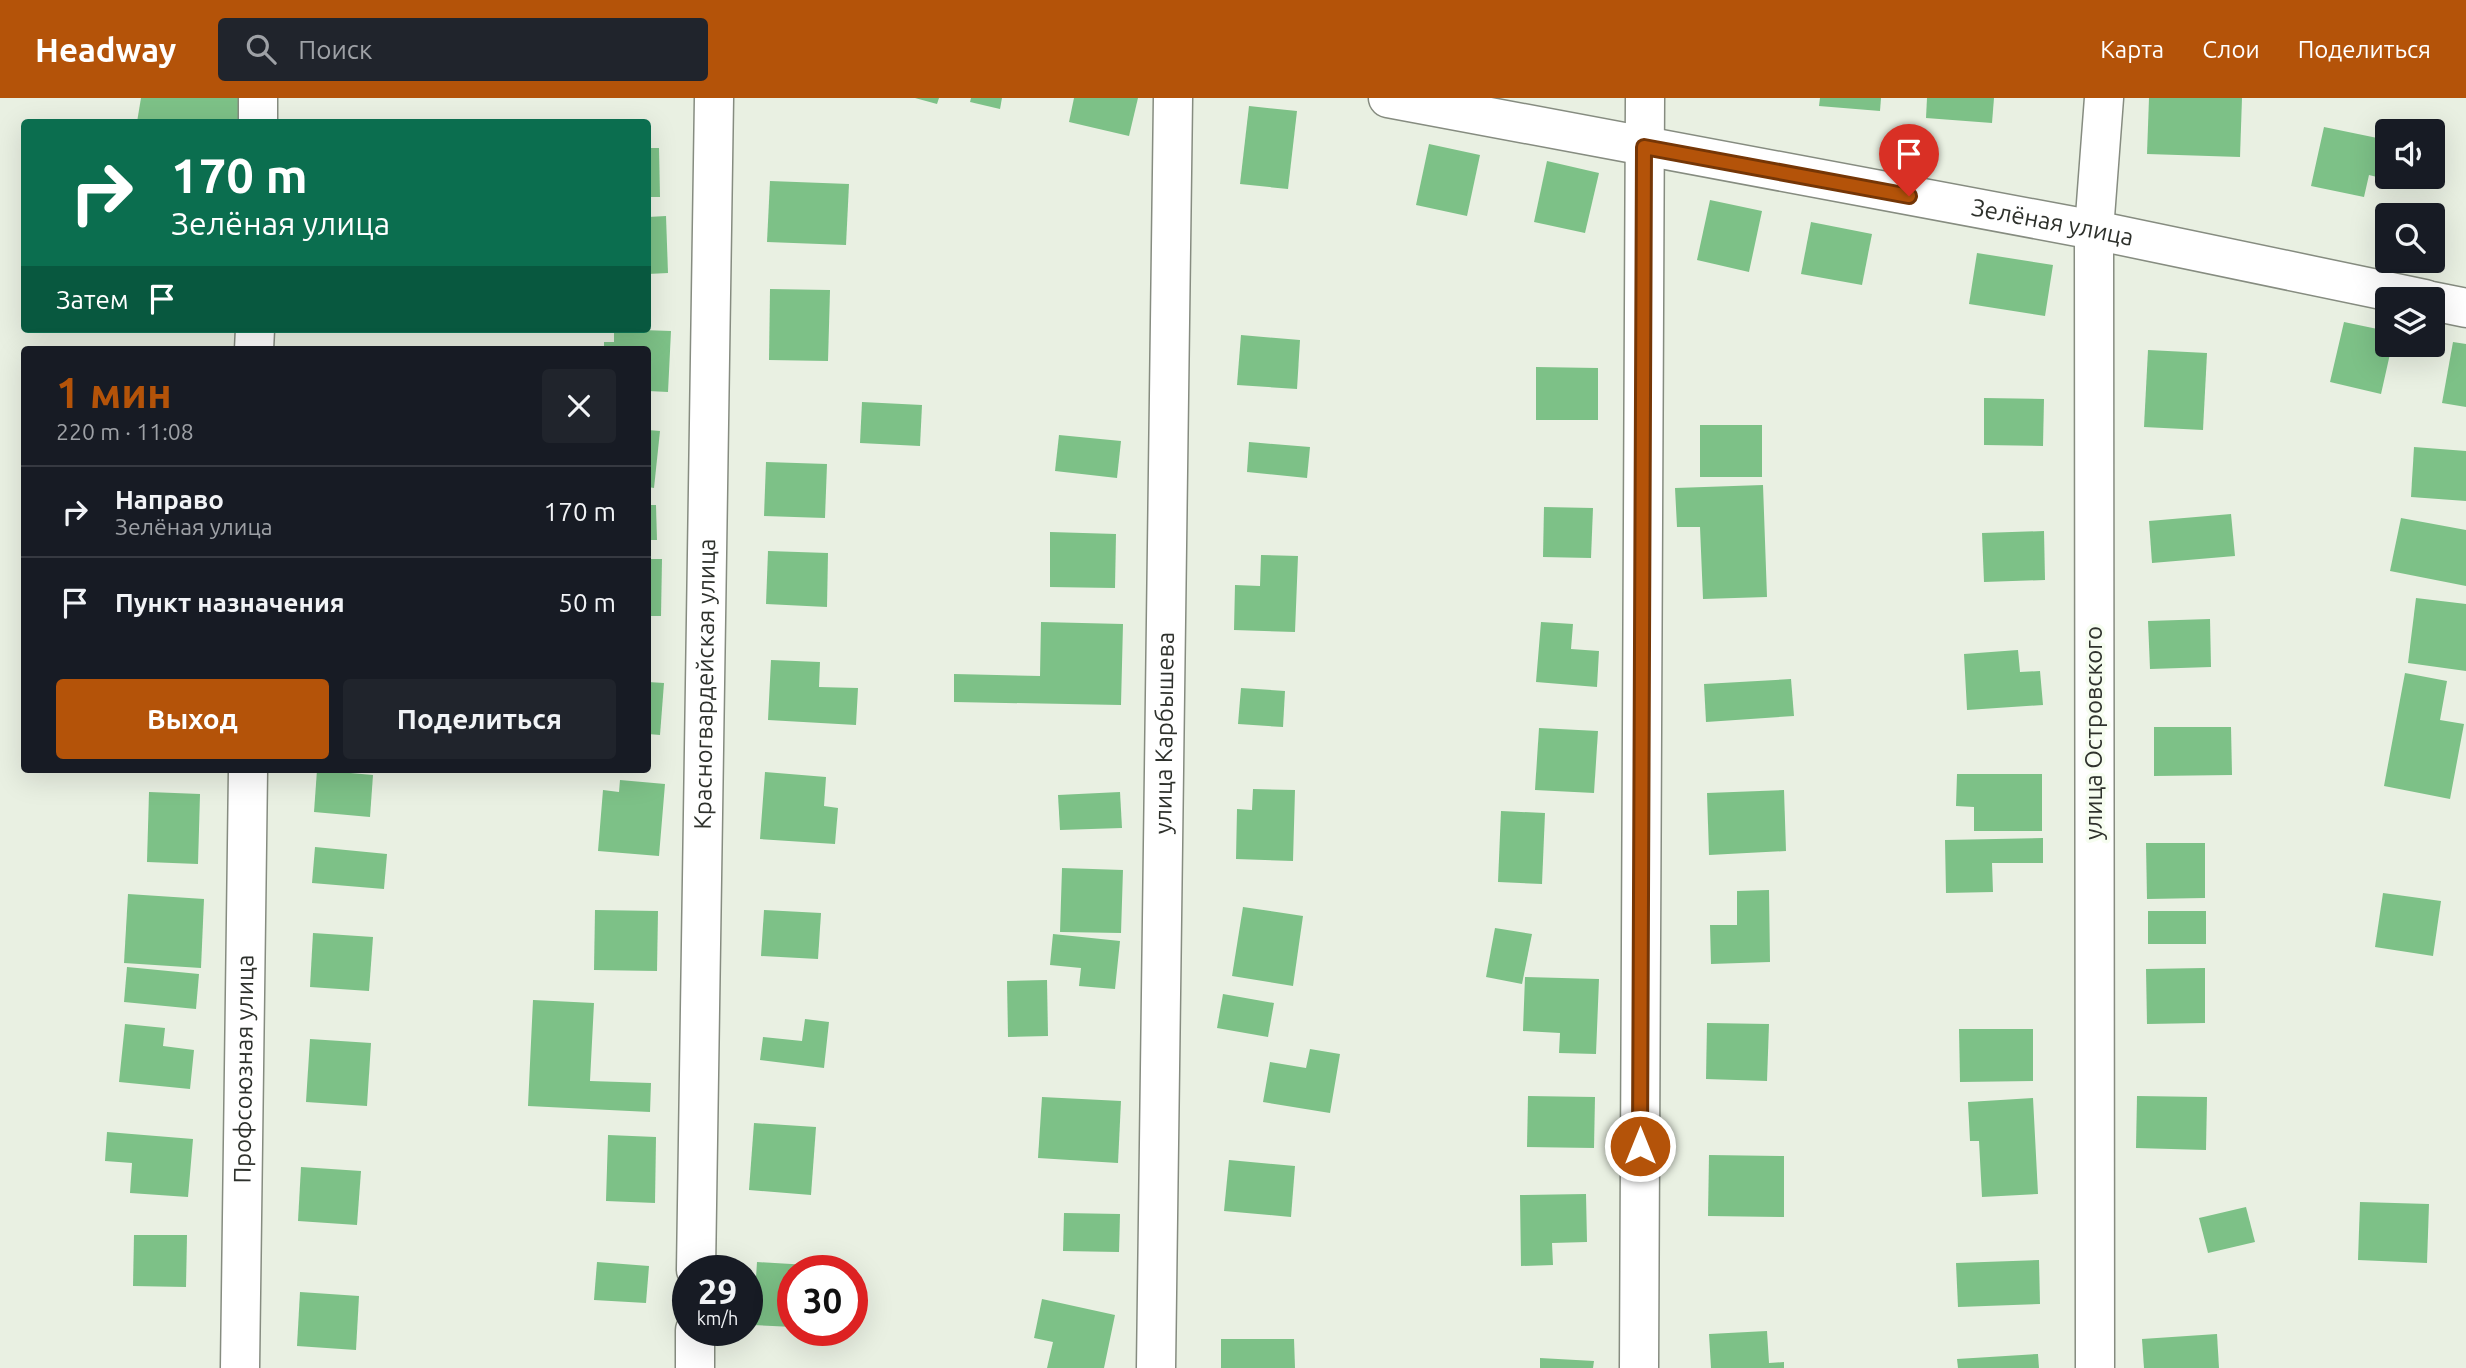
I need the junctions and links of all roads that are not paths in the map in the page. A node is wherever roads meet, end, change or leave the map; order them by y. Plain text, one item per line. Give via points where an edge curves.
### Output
1 (258, 98) edge
2 (714, 98) edge
3 (1173, 98) edge
4 (1388, 98) edge
5 (1645, 98) edge
6 (2104, 98) edge
7 (258, 119) edge
8 (1644, 147) junction
9 (2094, 230) junction
10 (2375, 289) edge
11 (2445, 304) edge
12 (2466, 308) edge
13 (248, 773) edge
14 (696, 1255) edge
15 (695, 1346) edge
16 (240, 1368) edge
17 (695, 1368) edge
18 (1156, 1368) edge
19 (1639, 1368) edge
20 (2095, 1368) edge

1 - 7 street
2 - 14 street, Красногвардейская улица
3 - 18 street, улица Карбышева
4 - 8 street, Зелёная улица
5 - 8 street
6 - 9 street, улица Островского
8 - 9 street, Зелёная улица
8 - 19 street
9 - 10 street, Зелёная улица
9 - 20 street, улица Островского
11 - 12 street
13 - 16 street, Профсоюзная улица
15 - 17 street

